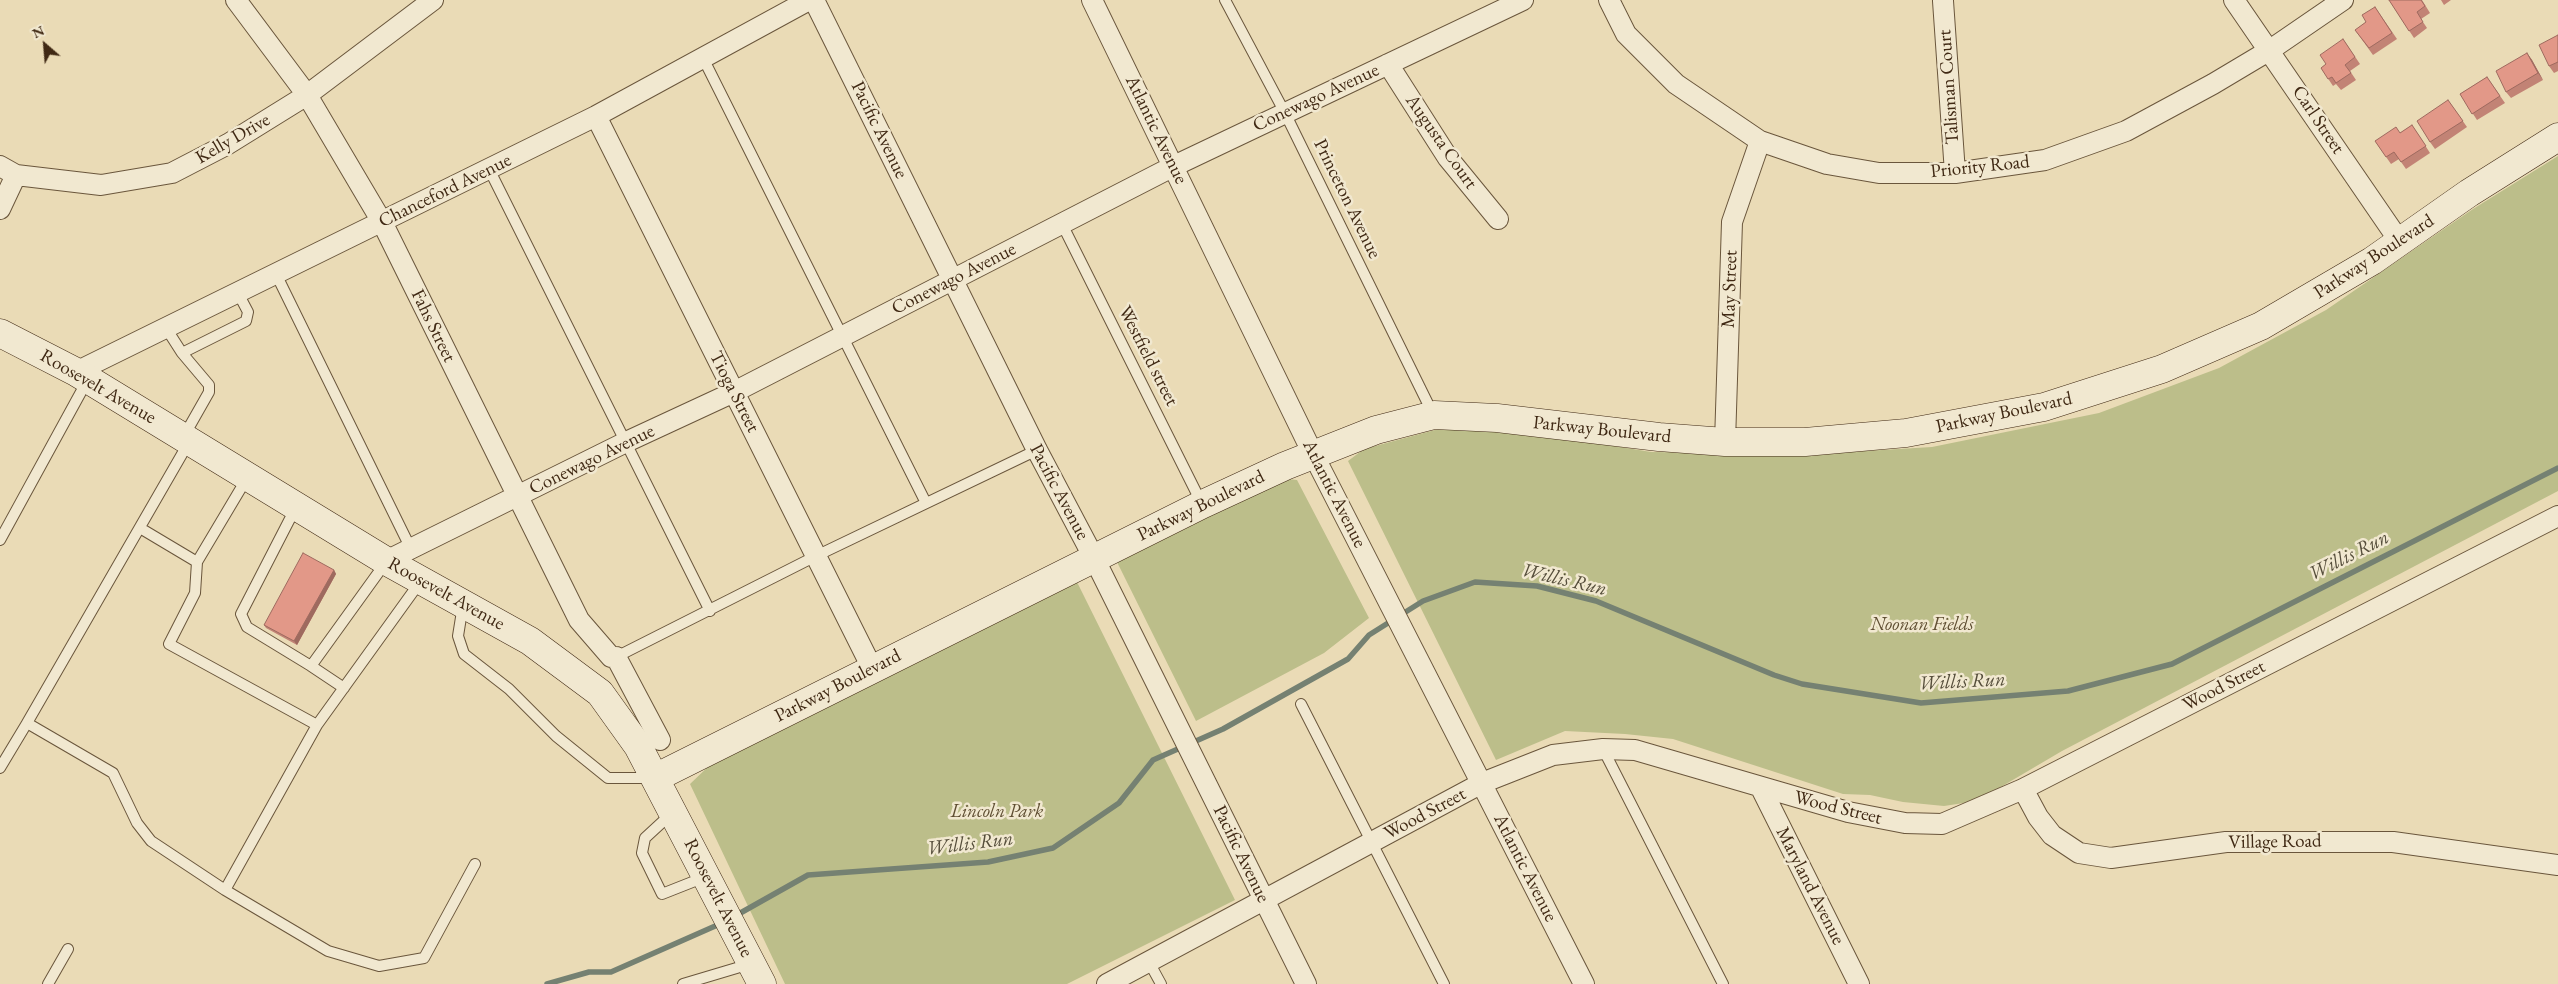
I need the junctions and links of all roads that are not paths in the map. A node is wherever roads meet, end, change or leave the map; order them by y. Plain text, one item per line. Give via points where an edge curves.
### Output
1 (236, 0) edge
2 (434, 0) edge
3 (809, 0) edge
4 (814, 0) edge
5 (1092, 0) edge
6 (1225, 0) edge
7 (1523, 0) edge
8 (1609, 0) edge
9 (2234, 0) edge
10 (2343, 0) edge
11 (1943, 1) edge
12 (2270, 50) junction
13 (702, 58) junction
14 (1388, 64) junction
15 (307, 95) junction
16 (1285, 112) junction
17 (596, 116) junction
18 (2558, 138) edge
19 (1760, 141) junction
20 (1174, 166) junction
21 (489, 169) junction
22 (8, 171) edge
23 (1955, 173) junction
24 (0, 209) edge
25 (1498, 219) dead end
26 (382, 222) junction
27 (1062, 224) junction
28 (2400, 242) junction
29 (276, 274) junction
30 (953, 281) junction
31 (238, 293) junction
32 (166, 328) junction
33 (0, 333) edge
34 (840, 336) junction
35 (182, 353) junction
36 (82, 376) junction
37 (734, 392) junction
38 (1434, 415) junction
39 (187, 439) junction
40 (1725, 442) junction
41 (624, 443) junction
42 (1037, 450) junction
43 (1313, 454) junction
44 (248, 477) junction
45 (517, 496) junction
46 (926, 502) junction
47 (1203, 504) junction
48 (296, 506) junction
49 (2558, 516) edge
50 (140, 528) junction
51 (0, 540) edge
52 (411, 549) junction
53 (816, 556) junction
54 (1094, 558) junction
55 (386, 561) junction
56 (197, 562) junction
57 (421, 580) junction
58 (463, 604) junction
59 (710, 611) junction
60 (616, 657) junction
61 (311, 666) junction
62 (872, 668) junction
63 (344, 688) junction
64 (1301, 704) dead end
65 (27, 723) junction
66 (317, 725) junction
67 (660, 740) dead end
68 (1603, 749) junction
69 (0, 768) edge
70 (655, 778) junction
71 (1482, 783) junction
72 (1761, 788) junction
73 (2023, 789) junction
74 (673, 811) junction
75 (1372, 843) junction
76 (475, 864) dead end
77 (2558, 865) edge
78 (707, 876) junction
79 (225, 890) junction
80 (1264, 901) junction
81 (68, 949) dead end
82 (1149, 962) junction
83 (752, 965) edge
84 (48, 984) edge
85 (686, 984) edge
86 (1107, 984) edge
87 (1161, 984) edge
88 (1306, 984) edge
89 (1444, 984) edge
90 (1584, 984) edge
91 (1723, 984) edge
92 (1859, 984) edge

1 - 15 street, Fahs Street
2 - 15 street, Kelly Drive
3 - 13 street, Chanceford Avenue
4 - 30 street, Pacific Avenue
5 - 20 street, Atlantic Avenue
6 - 16 lane, Princeton Avenue
7 - 14 street, Conewago Avenue
8 - 19 street, Priority Road via 1626,34 1676,84
9 - 12 street, Carl Street
10 - 12 street, Priority Road
11 - 23 street, Talisman Court
12 - 23 street, Priority Road via 2126,131 2045,160
12 - 28 street, Carl Street
13 - 17 street, Chanceford Avenue
13 - 34 lane
14 - 16 street, Conewago Avenue
14 - 25 street, Augusta Court via 1448,158
15 - 22 street, Kelly Drive via 228,144 172,173 101,185
15 - 26 street, Fahs Street
16 - 20 street, Conewago Avenue
16 - 38 lane, Princeton Avenue
17 - 21 street, Chanceford Avenue
17 - 37 street, Tioga Street
18 - 28 street, Parkway Boulevard via 2469,193
19 - 23 street, Priority Road via 1827,164 1879,173
19 - 40 street, May Street via 1732,222
20 - 27 street, Conewago Avenue
20 - 43 street, Atlantic Avenue
21 - 26 street, Chanceford Avenue
21 - 41 lane
22 - 24 street
26 - 29 street, Chanceford Avenue
26 - 45 street, Fahs Street
27 - 30 street, Conewago Avenue
27 - 47 lane, Westfield street
28 - 40 street, Parkway Boulevard via 2304,302 2227,342 2162,369 2044,407 1969,423 1856,439
29 - 31 street, Chanceford Avenue
29 - 52 lane
30 - 34 street, Conewago Avenue
30 - 42 street, Pacific Avenue
31 - 32 street, Chanceford Avenue
31 - 35 lane via 248,312 246,321
32 - 35 lane
32 - 36 street, Chanceford Avenue
33 - 36 street, Roosevelt Avenue
34 - 37 street, Conewago Avenue
34 - 46 lane
35 - 39 lane via 209,385 209,392
36 - 39 street, Roosevelt Avenue
36 - 51 lane
37 - 41 street, Conewago Avenue
37 - 53 street, Tioga Street
38 - 40 street, Parkway Boulevard via 1497,418
38 - 43 street, Parkway Boulevard via 1376,430
39 - 44 street, Roosevelt Avenue
39 - 50 lane
41 - 45 street, Conewago Avenue
41 - 59 lane
42 - 46 lane
42 - 54 street, Pacific Avenue
43 - 47 street, Parkway Boulevard
43 - 71 street, Atlantic Avenue
44 - 48 street, Roosevelt Avenue
44 - 56 lane
45 - 52 street, Conewago Avenue
45 - 60 street, Fahs Street via 580,620 611,657
46 - 53 lane
47 - 54 street, Parkway Boulevard
48 - 55 street, Roosevelt Avenue
48 - 61 lane via 241,614 247,627
49 - 73 street, Wood Street
50 - 56 lane
50 - 65 lane
52 - 55 street, Conewago Avenue
53 - 59 lane
53 - 62 street, Tioga Street
54 - 62 street, Parkway Boulevard
54 - 80 street, Pacific Avenue
55 - 57 street, Roosevelt Avenue
55 - 61 lane
56 - 66 lane via 195,593 169,644
57 - 58 street, Roosevelt Avenue
57 - 63 lane
58 - 70 street, Roosevelt Avenue via 530,641 600,693 638,746
58 - 70 lane via 458,636 464,654 509,689 556,736 608,778
59 - 60 lane
60 - 67 street
61 - 63 lane
62 - 70 street, Parkway Boulevard
63 - 66 lane
64 - 75 lane
65 - 69 lane
65 - 79 lane via 113,773 137,822 152,841
66 - 79 lane
68 - 71 street, Wood Street via 1553,755
68 - 72 street, Wood Street via 1634,750
68 - 91 lane
70 - 74 street, Roosevelt Avenue
71 - 75 street, Wood Street
71 - 90 street, Atlantic Avenue
72 - 73 street, Wood Street via 1867,816 1905,823 1942,824
72 - 92 street, Maryland Avenue
73 - 77 street, Village Road via 2052,835 2079,854 2111,858 2226,842 2393,842
74 - 78 street, Roosevelt Avenue
74 - 78 lane via 645,838 642,853 662,894
75 - 80 street, Wood Street
75 - 89 lane
76 - 79 lane via 424,958 379,966 328,951
78 - 83 street, Roosevelt Avenue
80 - 82 street, Wood Street
80 - 88 street, Pacific Avenue
81 - 84 lane
82 - 86 street, Wood Street
82 - 87 lane
83 - 85 lane

